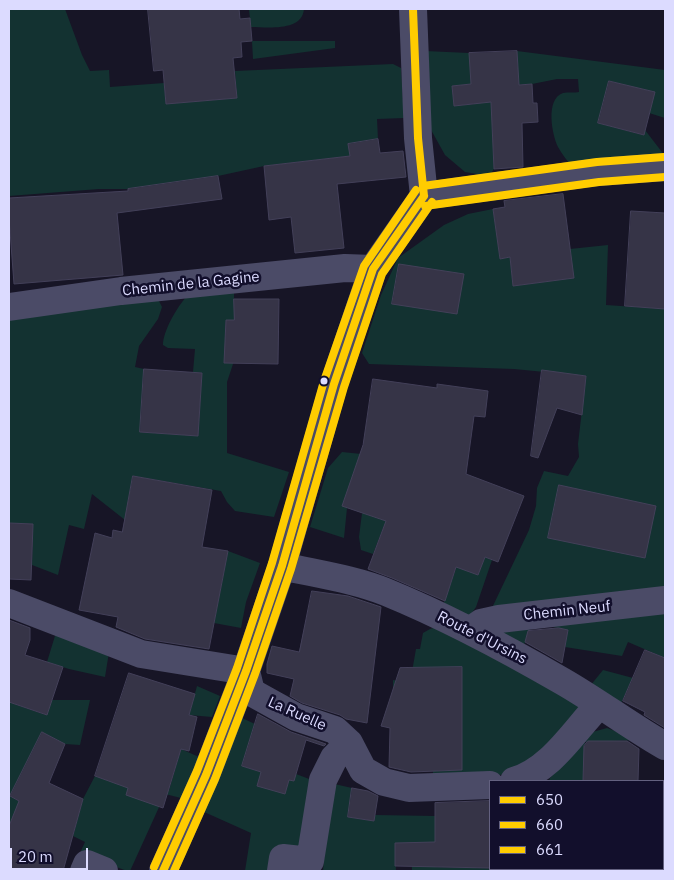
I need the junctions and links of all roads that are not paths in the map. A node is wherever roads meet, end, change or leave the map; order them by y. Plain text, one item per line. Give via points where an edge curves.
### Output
1 (413, 9) edge
2 (665, 168) edge
3 (424, 196) junction
4 (374, 269) junction
5 (9, 306) edge
6 (282, 566) junction
7 (665, 600) edge
8 (9, 603) edge
9 (471, 630) junction
10 (244, 689) junction
11 (599, 705) junction
12 (349, 744) junction
13 (665, 746) edge
14 (517, 780) edge
15 (489, 784) edge
16 (84, 871) edge
17 (104, 871) edge
18 (163, 871) edge
19 (281, 871) edge

1 - 3 street via 418,138
2 - 3 street via 598,172
3 - 4 street
4 - 5 street, Chemin de la Gagine via 344,268
4 - 6 street via 334,384
6 - 9 street, Route d'Ursins via 349,580
6 - 10 street
7 - 9 street, Chemin Neuf via 498,619 481,623
8 - 10 street, La Ruelle via 141,654
9 - 11 street, Route d'Ursins
10 - 12 street, La Ruelle via 296,717 335,730
10 - 18 street
11 - 13 street, Route d'Ursins
11 - 14 street via 550,761
12 - 15 street, La Ruelle via 363,770 384,782 409,788
12 - 19 street via 334,758 323,780 310,861 283,858
16 - 17 street via 87,864

